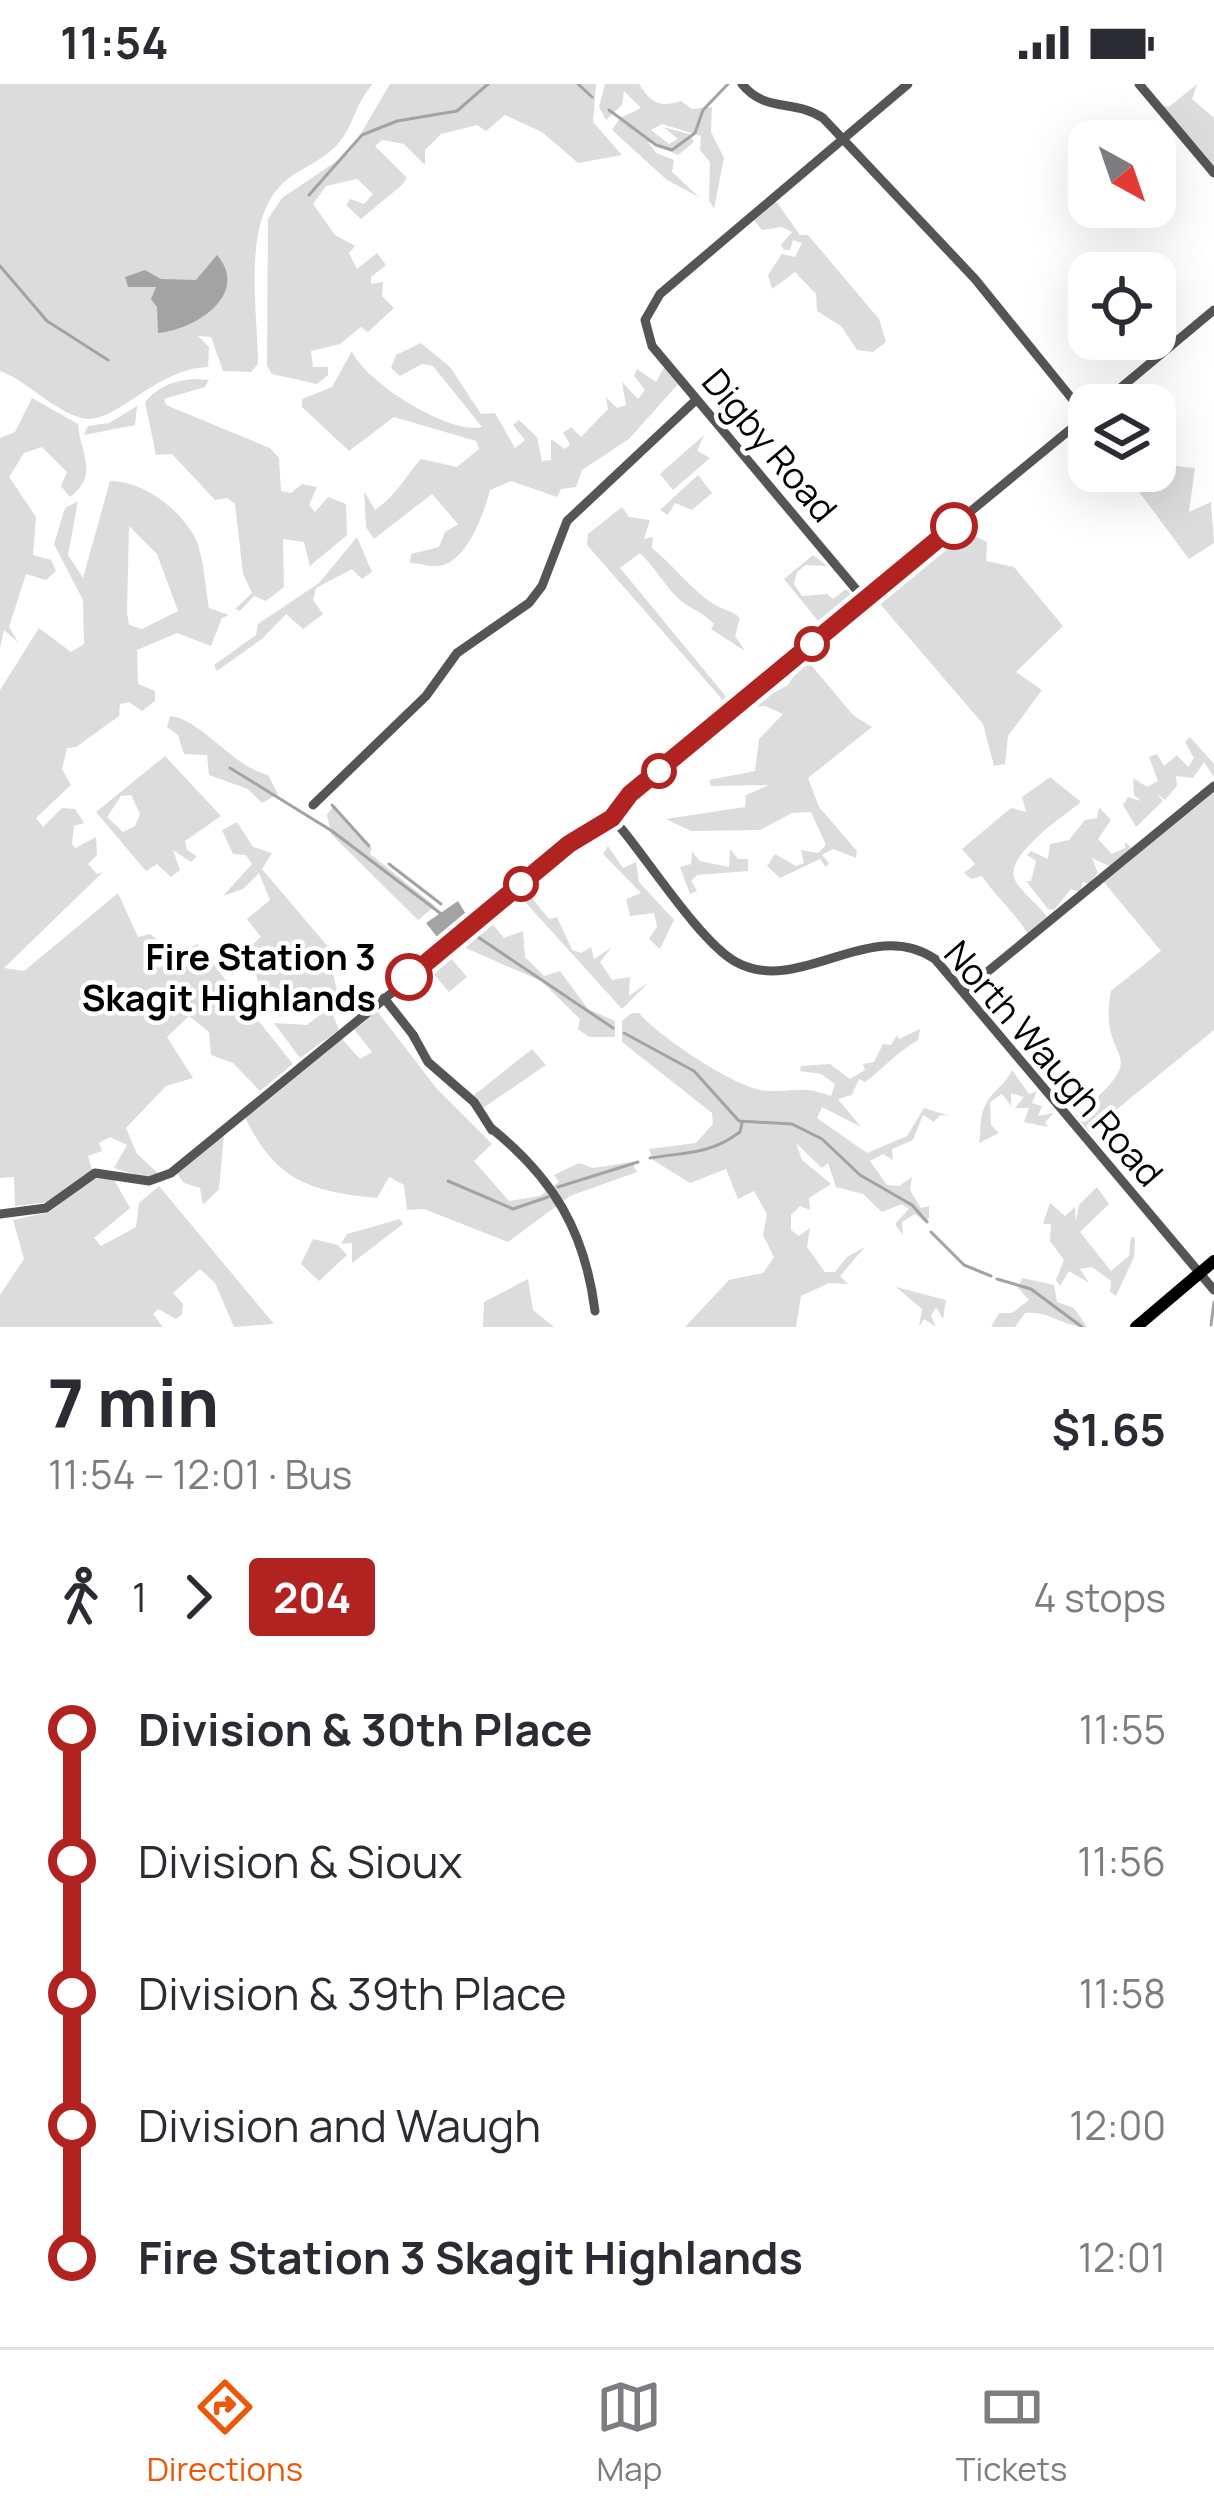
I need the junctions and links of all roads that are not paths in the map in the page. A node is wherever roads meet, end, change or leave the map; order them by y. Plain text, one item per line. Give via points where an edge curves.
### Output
1 (742, 84) edge
2 (908, 84) edge
3 (1139, 84) edge
4 (841, 139) junction
5 (1214, 173) edge
6 (1214, 310) edge
7 (1125, 384) edge
8 (1068, 391) edge
9 (696, 400) junction
10 (1068, 432) edge
11 (865, 600) junction
12 (1214, 786) edge
13 (313, 805) dead end
14 (611, 818) junction
15 (964, 991) junction
16 (384, 998) junction
17 (0, 1214) edge
18 (1214, 1261) edge
19 (1200, 1273) junction
20 (1214, 1290) edge
21 (600, 1327) edge
22 (1136, 1327) edge

1 - 4 street via 770,106 808,108
2 - 4 street
3 - 5 street
4 - 8 street
4 - 9 street, Digby Road via 660,294 645,320 652,346
6 - 7 street
9 - 11 street, Digby Road
9 - 13 street via 567,521 529,603 457,653 426,696
10 - 11 street
11 - 14 street
12 - 15 street
14 - 15 street, North Waugh Road via 741,965 776,971 896,944 935,959
14 - 16 street
15 - 19 street, North Waugh Road
16 - 17 street via 162,1178 95,1173 46,1208
16 - 21 street via 417,1048 565,1206
18 - 19 main road
19 - 20 street, North Waugh Road
19 - 22 main road

